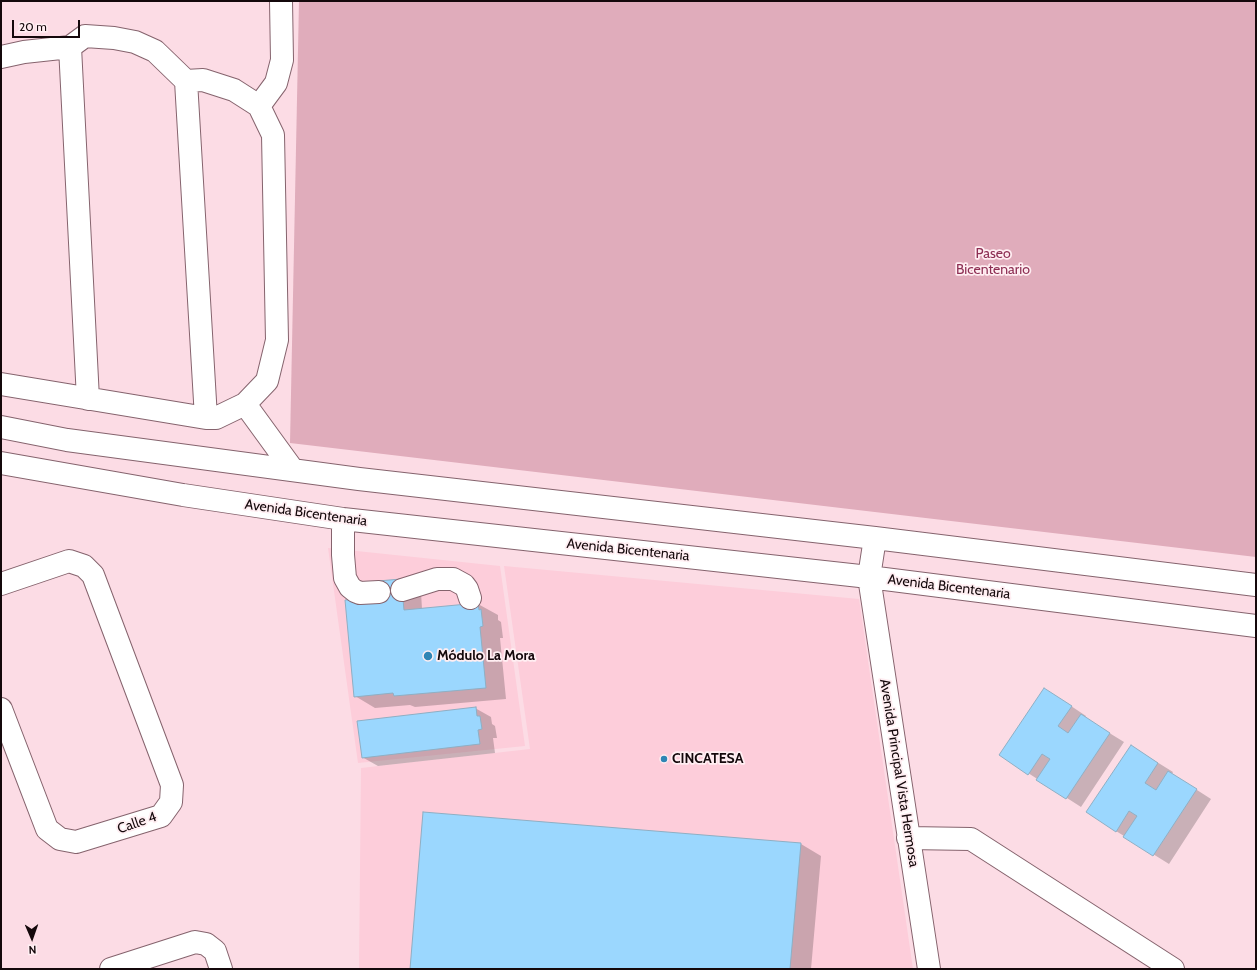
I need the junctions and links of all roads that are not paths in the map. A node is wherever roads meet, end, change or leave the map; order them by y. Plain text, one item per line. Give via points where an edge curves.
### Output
1 (281, 1) edge
2 (70, 47) junction
3 (1, 57) edge
4 (186, 81) junction
5 (259, 106) junction
6 (1, 384) edge
7 (88, 399) junction
8 (246, 404) junction
9 (206, 418) junction
10 (1, 427) edge
11 (1, 463) edge
12 (293, 470) junction
13 (343, 519) junction
14 (875, 538) junction
15 (869, 577) junction
16 (1, 584) edge
17 (1256, 585) edge
18 (402, 590) dead end
19 (379, 592) dead end
20 (470, 598) dead end
21 (1256, 626) edge
22 (1, 709) edge
23 (908, 838) junction
24 (110, 969) edge
25 (221, 969) edge
26 (929, 969) edge
27 (1173, 969) edge

1 - 5 street via 282,60 276,83
2 - 3 street
2 - 4 street via 85,36 136,42 155,52
2 - 7 street
4 - 5 street via 203,80 234,90
4 - 9 street
5 - 8 street via 274,135 277,340 267,381
6 - 7 street
7 - 9 street
8 - 9 street via 216,418
8 - 12 street
10 - 12 street via 67,440
11 - 13 street, Avenida Bicentenaria via 183,495
12 - 14 street
13 - 15 street, Avenida Bicentenaria
13 - 19 street via 345,578 355,591
14 - 15 street, Avenida Principal Vista Hermosa
14 - 17 street
15 - 21 street, Avenida Bicentenaria
15 - 23 street, Avenida Principal Vista Hermosa
16 - 22 street, Calle 4 via 69,560 84,566 93,575 172,785 171,802 161,816 76,842 60,839 47,828
18 - 20 street via 437,579 453,579 464,585
23 - 26 street, Avenida Principal Vista Hermosa
23 - 27 street via 971,839
24 - 25 street via 195,942 206,944 215,951

